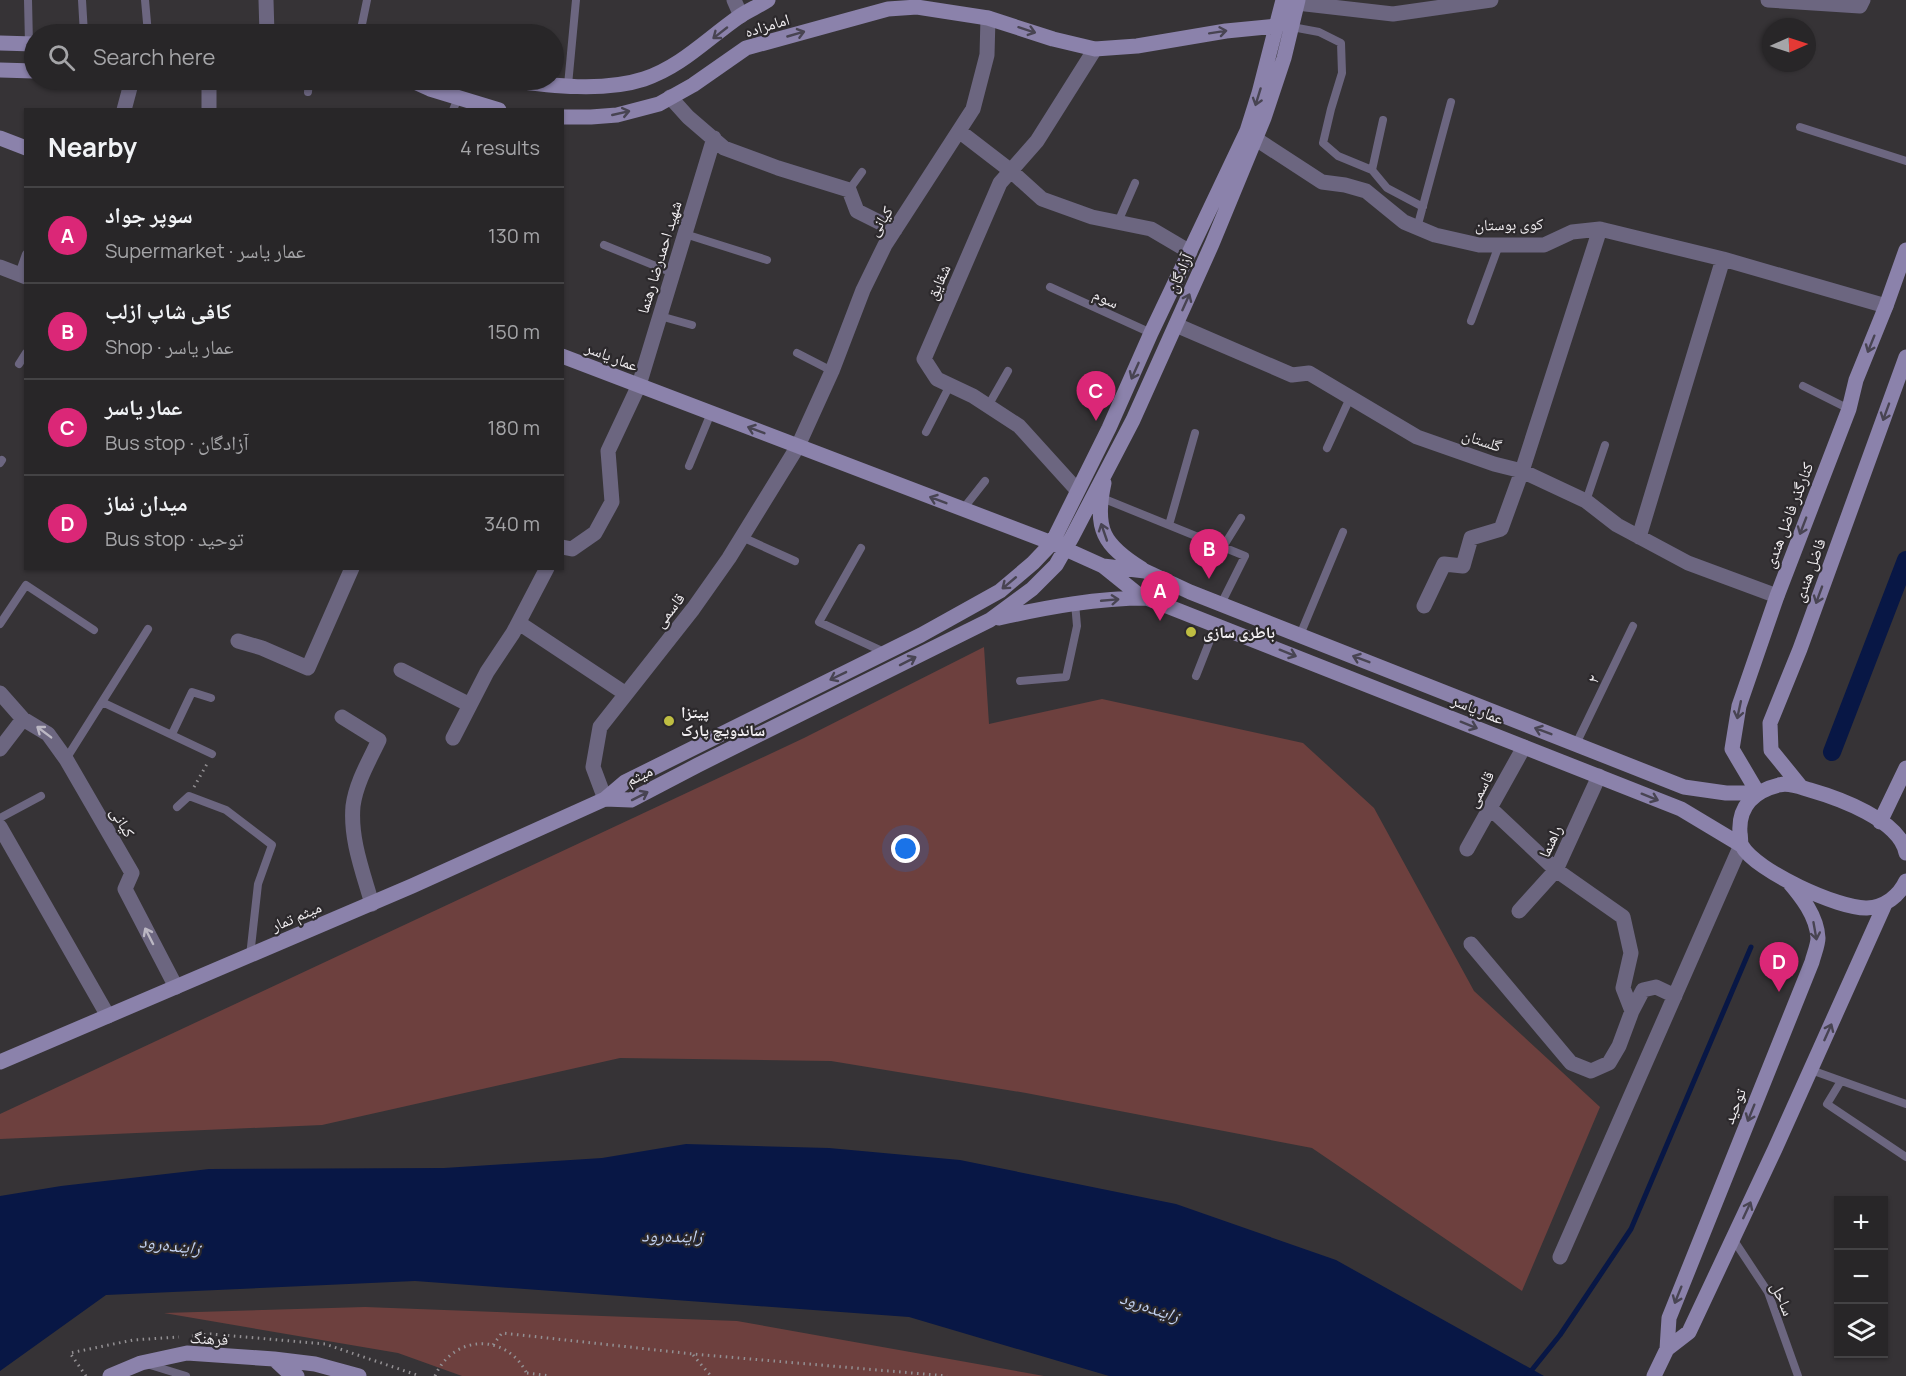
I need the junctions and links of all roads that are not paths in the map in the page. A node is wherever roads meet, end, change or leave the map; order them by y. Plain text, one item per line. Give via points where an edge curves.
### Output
1 (28, 0) edge
2 (82, 0) edge
3 (145, 0) edge
4 (266, 0) edge
5 (367, 0) edge
6 (576, 0) edge
7 (734, 0) edge
8 (768, 0) edge
9 (1491, 0) edge
10 (1768, 0) edge
11 (1863, 0) edge
12 (1293, 1) edge
13 (741, 16) junction
14 (988, 18) junction
15 (30, 24) edge
16 (83, 24) edge
17 (147, 24) edge
18 (267, 24) edge
19 (362, 24) edge
20 (1284, 26) junction
21 (0, 43) edge
22 (24, 44) edge
23 (1095, 49) junction
24 (0, 70) edge
25 (24, 71) edge
26 (564, 85) edge
27 (568, 85) junction
28 (129, 90) edge
29 (209, 90) edge
30 (432, 90) edge
31 (670, 97) junction
32 (1450, 102) dead end
33 (455, 104) edge
34 (125, 108) edge
35 (209, 108) edge
36 (484, 108) edge
37 (564, 117) edge
38 (1383, 120) dead end
39 (1800, 127) dead end
40 (959, 131) junction
41 (0, 138) edge
42 (714, 138) junction
43 (1256, 139) junction
44 (24, 147) edge
45 (1906, 160) edge
46 (1372, 170) junction
47 (1011, 171) junction
48 (862, 172) dead end
49 (1135, 183) dead end
50 (849, 190) junction
51 (1423, 207) junction
52 (1118, 222) junction
53 (1418, 228) junction
54 (1600, 229) junction
55 (895, 230) junction
56 (685, 234) junction
57 (1499, 245) junction
58 (604, 246) dead end
59 (1906, 250) edge
60 (1190, 252) junction
61 (1723, 259) junction
62 (767, 260) dead end
63 (0, 267) edge
64 (673, 273) junction
65 (22, 275) edge
66 (1050, 287) dead end
67 (1886, 306) junction
68 (660, 316) junction
69 (1471, 321) dead end
70 (1176, 325) junction
71 (692, 326) dead end
72 (1151, 333) junction
73 (797, 353) dead end
74 (24, 355) edge
75 (564, 357) edge
76 (1906, 357) edge
77 (19, 364) dead end
78 (832, 371) junction
79 (1008, 371) dead end
80 (639, 385) junction
81 (950, 385) junction
82 (1803, 386) dead end
83 (1350, 398) junction
84 (988, 406) junction
85 (1849, 409) junction
86 (711, 413) junction
87 (926, 432) dead end
88 (1196, 433) dead end
89 (1605, 445) dead end
90 (798, 446) junction
91 (1327, 448) dead end
92 (689, 466) dead end
93 (1107, 468) junction
94 (1522, 471) junction
95 (985, 481) dead end
96 (1077, 490) junction
97 (1102, 498) junction
98 (1586, 501) junction
99 (963, 509) junction
100 (1241, 518) dead end
101 (1169, 525) junction
102 (1344, 532) dead end
103 (742, 537) junction
104 (1639, 537) junction
105 (1059, 546) junction
106 (564, 547) edge
107 (1223, 547) junction
108 (861, 548) dead end
109 (795, 561) dead end
110 (1103, 566) junction
111 (351, 570) edge
112 (546, 570) edge
113 (1145, 571) junction
114 (1777, 596) junction
115 (1148, 598) junction
116 (1074, 603) junction
117 (1221, 604) junction
118 (1424, 606) dead end
119 (990, 620) junction
120 (519, 623) junction
121 (0, 624) edge
122 (1216, 625) junction
123 (1633, 627) dead end
124 (148, 629) dead end
125 (94, 630) dead end
126 (1300, 635) junction
127 (238, 641) dead end
128 (885, 653) junction
129 (401, 670) dead end
130 (1196, 676) dead end
131 (1020, 681) dead end
132 (0, 693) edge
133 (626, 694) junction
134 (211, 698) dead end
135 (102, 702) junction
136 (470, 705) junction
137 (342, 717) dead end
138 (23, 719) junction
139 (172, 735) junction
140 (453, 738) dead end
141 (1576, 744) junction
142 (1524, 747) junction
143 (0, 749) edge
144 (212, 754) road end
145 (66, 759) junction
146 (1906, 768) edge
147 (1599, 776) junction
148 (1801, 787) junction
149 (1758, 793) junction
150 (41, 796) dead end
151 (605, 799) junction
152 (177, 807) dead end
153 (1490, 808) junction
154 (1880, 822) junction
155 (1, 827) edge
156 (1901, 841) edge
157 (1741, 845) junction
158 (1467, 849) dead end
159 (1906, 853) edge
160 (1556, 870) junction
161 (1788, 881) junction
162 (1906, 881) edge
163 (372, 903) junction
164 (1885, 904) junction
165 (1906, 904) edge
166 (1519, 911) dead end
167 (1471, 944) dead end
168 (250, 956) junction
169 (176, 987) junction
170 (1675, 996) junction
171 (1632, 1011) junction
172 (108, 1016) junction
173 (0, 1062) edge
174 (1811, 1070) junction
175 (1841, 1081) junction
176 (1906, 1104) edge
177 (1906, 1157) edge
178 (1733, 1239) junction
179 (1560, 1257) dead end
180 (1667, 1349) junction
181 (274, 1359) junction
182 (141, 1363) junction
183 (110, 1376) edge
184 (186, 1376) edge
185 (297, 1376) edge
186 (359, 1376) edge
187 (1654, 1376) edge
188 (1798, 1376) edge

1 - 15 lane
2 - 16 lane
3 - 17 lane
4 - 18 street
5 - 19 lane
6 - 27 lane
7 - 13 street
8 - 13 main road, امامزاده
9 - 12 street via 1393,14
10 - 11 street via 1860,6
12 - 20 main road, آزادگان
13 -> 27 main road, امامزاده via 688,56 643,79 620,84
14 -> 23 main road, امامزاده
31 -> 14 main road, امامزاده via 746,48 888,9 917,7
14 - 40 street, کیانی via 987,55 973,109
23 -> 20 main road, امامزاده
20 - 43 main road, آزادگان via 1284,58
20 - 46 lane via 1319,32 1341,44 1342,73 1323,142 1338,156
20 -> 60 main road, آزادگان via 1247,131
21 - 22 main road
23 - 47 street, شقایق via 1037,141
24 - 25 main road
26 - 27 main road, امامزاده
28 - 34 street
29 - 35 street
30 - 33 main road
37 -> 31 main road, امامزاده via 617,114 659,104
31 - 42 street
32 - 51 lane
33 - 36 main road
38 - 46 lane
39 - 45 lane
40 - 47 street
40 - 55 street, کیانی
41 - 44 main road
42 - 50 street via 724,148
42 - 56 street, شهید احمدرضا رهنما
43 - 53 street, کوی بوستان via 1322,182 1366,191 1404,222
70 -> 43 main road, آزادگان
46 - 51 lane via 1387,188
47 - 52 street via 1042,199
47 - 81 street, شقایق via 1000,183 924,359 937,379
48 - 50 lane
49 - 52 lane
50 - 55 street via 857,212
51 - 53 lane
52 - 60 street via 1151,229
53 - 57 street, کوی بوستان via 1479,245
54 - 57 street, کوی بوستان via 1572,232 1544,245
54 - 61 street, کوی بوستان
54 - 94 street
55 - 78 street, کیانی via 863,290
56 - 62 lane
56 - 64 street, شهید احمدرضا رهنما
57 - 69 lane
58 - 64 lane
59 - 67 main road, کنارگذر فاضل هندی
60 - 72 main road, آزادگان
61 - 67 street, کوی بوستان
61 - 104 street
63 - 65 street
64 - 68 street, شهید احمدرضا رهنما
66 - 72 lane, سوم
67 -> 85 main road, کنارگذر فاضل هندی via 1856,380
68 - 71 lane
68 - 80 street, شهید احمدرضا رهنما
70 - 83 street, گلستان via 1292,375 1310,373
70 - 93 main road, آزادگان
72 -> 96 main road, آزادگان
73 - 78 lane
74 - 77 lane
75 - 80 main road, عمار یاسر
76 -> 148 main road, فاضل هندی via 1770,723 1771,750
78 - 90 street, کیانی
79 - 84 lane
80 - 86 main road, عمار یاسر
80 - 106 street, شهید احمدرضا رهنما via 608,451 612,502 595,533 572,549
81 - 84 street, شقایق
81 - 87 lane
82 - 85 lane
83 - 91 lane
83 - 94 street, گلستان via 1417,437
84 - 96 street, شقایق via 1019,426
85 -> 114 main road, کنارگذر فاضل هندی
90 -> 86 main road, عمار یاسر
86 - 92 lane
88 - 101 lane
89 - 98 lane
99 -> 90 main road, عمار یاسر
90 - 103 street, قاسمی
93 - 97 main road
93 - 105 main road, آزادگان
94 - 98 street, گلستان
94 - 118 street via 1501,529 1471,538 1463,566 1444,564
95 - 99 lane
96 - 105 main road, آزادگان
97 - 101 lane
113 -> 97 main road via 1112,548 1102,533
98 - 104 street, گلستان
99 - 105 main road, عمار یاسر
100 - 107 lane
101 - 107 lane
102 - 126 lane
103 - 109 lane
103 - 133 street, قاسمی via 693,609
104 - 114 street, گلستان via 1688,563
105 - 110 main road, عمار یاسر
105 - 119 main road, میثم via 1056,565
105 -> 128 main road, میثم via 1000,591
107 - 117 lane via 1245,556
108 - 128 lane via 819,622
110 - 113 main road, عمار یاسر
110 - 115 main road, عمار یاسر
111 - 127 street via 308,668
112 - 120 street
113 - 117 main road, عمار یاسر
114 -> 149 main road, کنارگذر فاضل هندی via 1739,706 1732,749
116 -> 115 main road
115 - 122 main road, عمار یاسر
116 - 119 main road
116 - 131 lane via 1077,626 1066,677
117 - 126 main road, عمار یاسر
151 -> 119 main road, میثم via 631,800
120 - 133 street
120 - 136 street
121 - 125 lane via 26,585
122 - 130 lane
122 -> 142 main road, عمار یاسر
123 - 141 lane, ۲
124 - 135 lane
141 -> 126 main road, عمار یاسر
128 -> 151 main road, میثم via 625,782
129 - 136 street
132 - 138 street, کیانی
133 - 151 street, قاسمی via 600,727 598,737 593,767
134 - 139 lane via 192,692
135 - 139 lane
135 - 145 lane
136 - 140 street
137 - 163 street via 379,740 362,774 353,806 356,846
138 - 143 street
145 -> 138 street, کیانی via 48,734
139 - 144 lane
141 - 149 main road, عمار یاسر via 1684,787 1726,794
142 - 147 main road, عمار یاسر
142 - 153 street, قاسمی
169 -> 145 street, کیانی via 124,889 132,873
146 - 154 main road
147 -> 157 main road, عمار یاسر via 1681,809
147 - 160 street, راهنما
148 - 149 main road, عمار یاسر via 1784,783
148 - 154 main road, عمار یاسر via 1842,800
149 - 157 main road via 1743,808
150 - 155 lane
151 - 163 main road, میثم تمار
152 - 168 lane via 189,796 226,810 272,845 258,884
153 - 158 street, قاسمی
153 - 160 street
154 - 156 main road, عمار یاسر
155 - 172 street
156 - 159 main road
157 - 161 main road, عمار یاسر via 1765,868
157 - 170 street
160 - 166 street, راهنما
160 - 171 street via 1623,916 1631,953 1623,988
161 - 164 main road via 1848,906 1868,908
161 -> 180 main road, توحید via 1813,918 1818,938 1812,962 1669,1318
162 - 164 main road, توحید via 1901,891
163 - 168 main road, میثم تمار
164 - 165 main road
174 -> 164 main road, توحید
167 - 171 street via 1571,1063 1591,1071 1609,1063
168 - 169 main road, میثم تمار
169 - 172 main road, میثم تمار
170 - 171 street via 1656,987 1643,990
170 - 179 street
172 - 173 main road, میثم تمار
174 - 175 lane
178 -> 174 main road, توحید
175 - 176 lane
175 - 177 lane via 1827,1104
178 - 180 main road, توحید via 1689,1332
178 - 188 lane, ساحل via 1768,1292
180 - 187 main road, توحید
181 - 182 main road, فرهنگ via 187,1353
181 - 185 main road
181 - 186 main road, فرهنگ via 315,1364
182 - 183 main road, فرهنگ
182 - 184 lane

